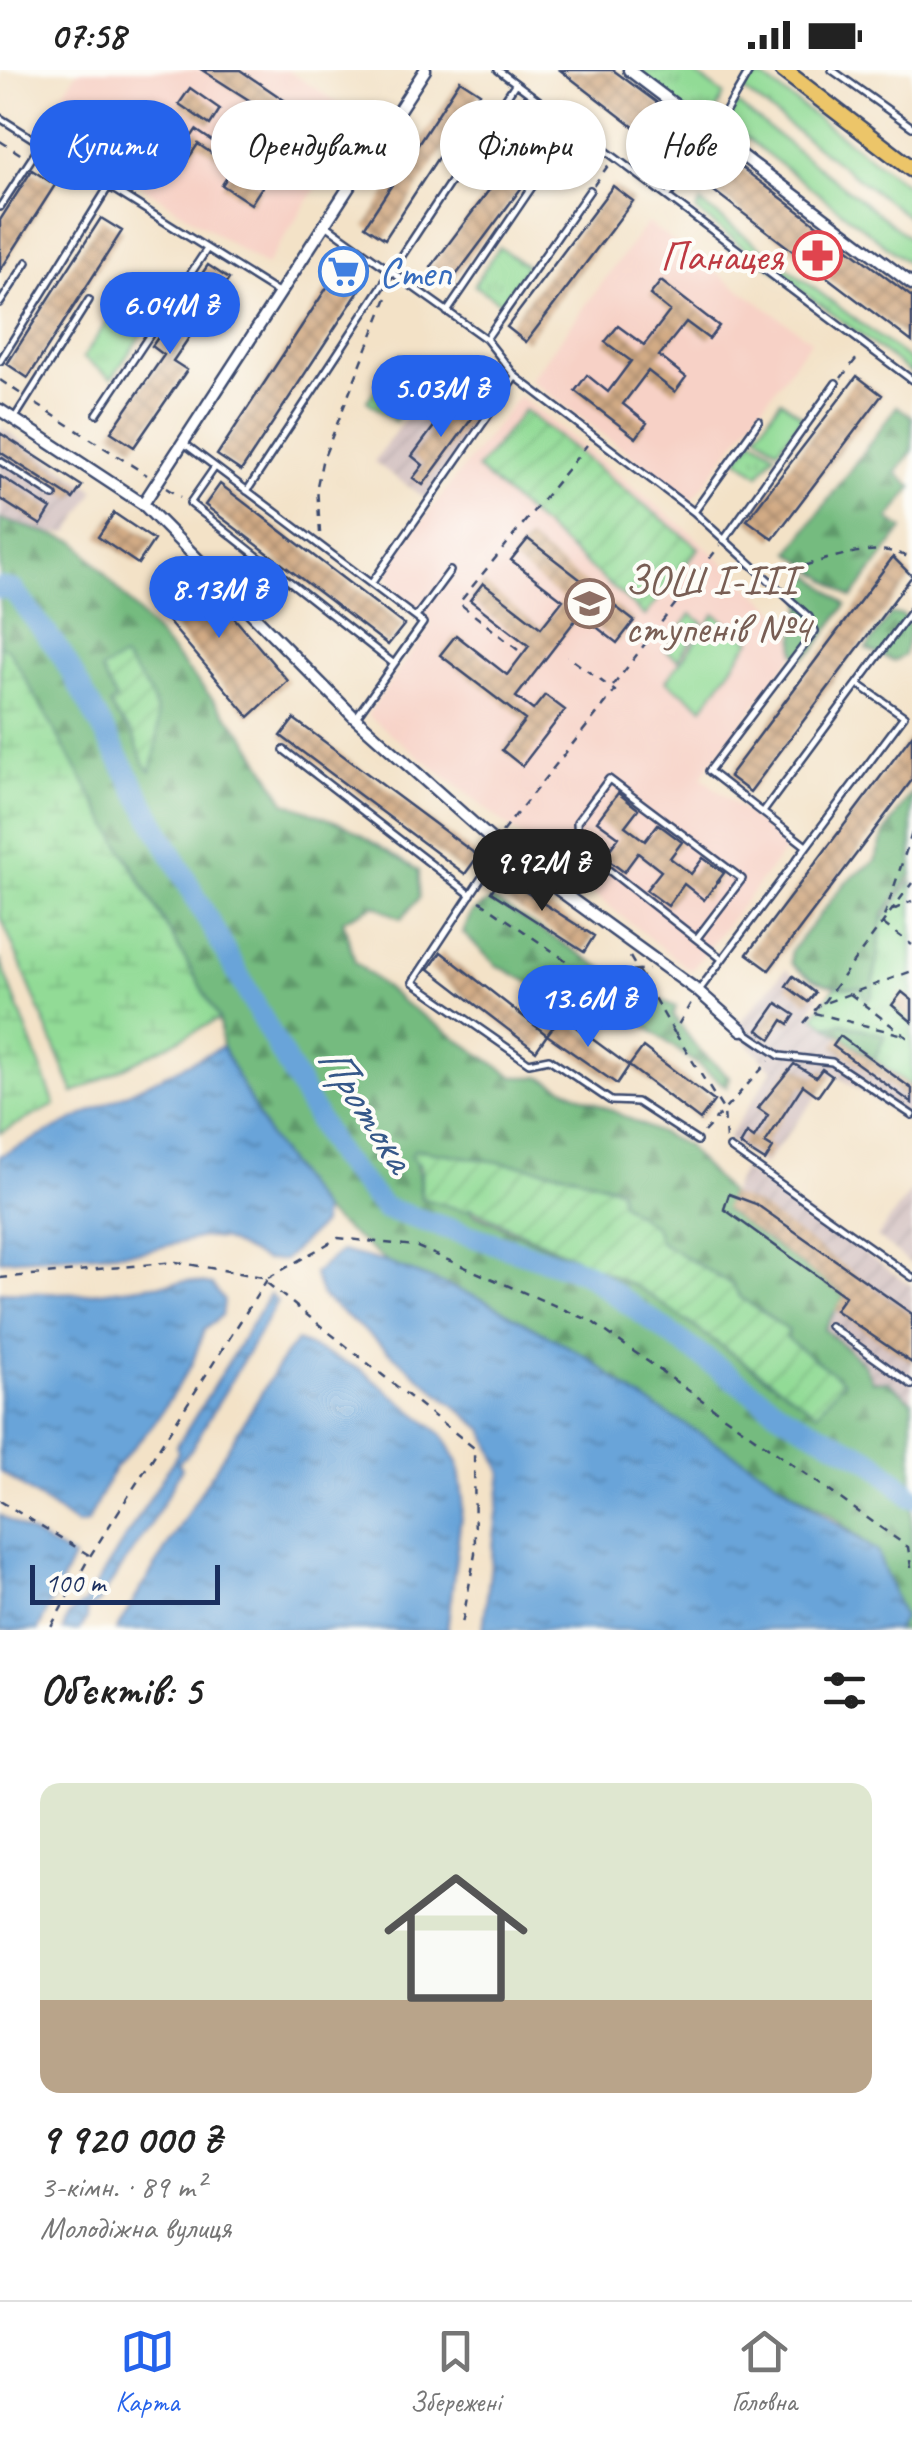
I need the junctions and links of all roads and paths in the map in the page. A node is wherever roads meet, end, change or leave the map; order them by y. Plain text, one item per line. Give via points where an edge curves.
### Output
1 (426, 70) edge
2 (498, 70) edge
3 (629, 70) edge
4 (750, 70) edge
5 (783, 70) edge
6 (832, 70) edge
7 (516, 83) junction
8 (539, 100) edge
9 (670, 100) edge
10 (731, 100) edge
11 (0, 118) edge
12 (912, 126) edge
13 (30, 137) edge
14 (0, 141) edge
15 (606, 150) edge
16 (614, 156) junction
17 (30, 160) joint
18 (750, 160) edge
19 (626, 165) edge
20 (606, 167) edge
21 (912, 169) edge
22 (106, 190) edge
23 (114, 190) edge
24 (530, 190) edge
25 (590, 190) edge
26 (660, 190) edge
27 (673, 190) edge
28 (668, 196) junction
29 (0, 207) edge
30 (326, 225) junction
31 (207, 249) junction
32 (26, 262) dead end
33 (390, 272) junction
34 (912, 284) edge
35 (281, 295) junction
36 (89, 300) dead end
37 (0, 303) edge
38 (447, 312) junction
39 (486, 339) junction
40 (867, 346) junction
41 (0, 361) edge
42 (516, 376) junction
43 (0, 380) edge
44 (912, 380) edge
45 (836, 383) joint
46 (27, 398) junction
47 (0, 410) edge
48 (97, 414) dead end
49 (14, 419) junction
50 (760, 421) dead end
51 (594, 436) junction
52 (185, 444) junction
53 (0, 461) edge
54 (214, 466) junction
55 (158, 483) junction
56 (248, 491) junction
57 (54, 496) dead end
58 (190, 503) junction
59 (143, 504) junction
60 (694, 512) junction
61 (724, 540) junction
62 (318, 544) junction
63 (912, 560) edge
64 (450, 571) dead end
65 (764, 576) junction
66 (370, 584) junction
67 (912, 610) edge
68 (416, 617) junction
69 (518, 650) dead end
70 (567, 656) dead end
71 (394, 664) junction
72 (858, 684) junction
73 (611, 688) junction
74 (355, 718) junction
75 (284, 750) dead end
76 (763, 812) junction
77 (912, 833) edge
78 (498, 845) junction
79 (806, 846) junction
80 (912, 883) edge
81 (471, 895) junction
82 (912, 902) edge
83 (892, 910) junction
84 (882, 923) junction
85 (697, 938) junction
86 (912, 945) edge
87 (630, 956) dead end
88 (722, 958) junction
89 (664, 967) junction
90 (638, 970) junction
91 (912, 971) edge
92 (698, 991) junction
93 (850, 994) junction
94 (823, 1003) junction
95 (812, 1013) junction
96 (804, 1024) dead end
97 (742, 1030) joint
98 (674, 1032) junction
99 (904, 1035) junction
100 (912, 1041) edge
101 (780, 1056) junction
102 (724, 1110) junction
103 (912, 1115) edge
104 (698, 1141) joint
105 (730, 1148) joint
106 (912, 1277) edge
107 (0, 1278) edge
108 (267, 1280) junction
109 (830, 1326) dead end
110 (912, 1385) edge
111 (0, 1501) edge
112 (90, 1556) junction
113 (912, 1574) edge
114 (49, 1630) edge
115 (461, 1630) edge

1 - 30 street
2 - 7 lane
3 - 9 street
4 - 10 lane
5 - 21 main road
6 - 12 lane
7 - 8 lane
7 - 33 lane
11 - 13 lane
14 - 17 path
15 - 16 lane
16 - 19 lane
16 - 20 path
17 - 29 lane
18 - 34 street
22 - 41 lane
23 - 31 lane
24 - 38 lane
25 - 39 lane
26 - 28 lane
27 - 28 lane
28 - 40 lane
30 - 33 lane
30 - 35 street
31 - 35 lane
31 - 48 lane
32 - 37 lane
33 - 38 lane
33 - 56 lane
33 - 62 path via 376,334 322,462
35 - 52 street
36 - 46 lane
38 - 39 lane
39 - 42 lane
40 - 44 lane
40 - 45 path
42 - 51 lane
42 - 66 lane
43 - 46 path
45 - 61 lane
46 - 49 lane
46 - 55 path
47 - 49 street
49 - 59 street
50 - 60 lane
51 - 60 lane
51 - 69 path via 459,603
52 - 54 lane
52 - 55 street
53 - 57 lane
54 - 56 lane
54 - 58 lane
55 - 58 path
55 - 59 street
56 - 62 lane
58 - 71 lane
59 - 74 street
60 - 61 lane
61 - 65 lane
61 - 73 path
62 - 66 lane
63 - 65 path via 899,551 868,552
64 - 68 lane
65 - 76 lane via 809,617 815,632 709,771
66 - 68 lane
67 - 72 lane
68 - 71 lane via 423,623
70 - 73 path
71 - 74 lane
72 - 76 lane
72 - 79 lane via 904,716
73 - 78 path
74 - 78 street
75 - 81 lane
76 - 79 lane
77 - 84 path
78 - 81 lane
78 - 89 street
79 - 88 lane
80 - 83 path
81 - 90 path via 587,975
81 - 104 lane via 413,982 530,1063 549,1059 611,1101 637,1102
82 - 83 path
83 - 84 path
84 - 86 path
84 - 94 path
85 - 85 lane via 578,846 577,822 610,779 742,879
85 - 88 lane
87 - 90 path
88 - 92 lane
89 - 90 path
89 - 92 street
90 - 98 path
91 - 93 path
92 - 97 street
92 - 98 path
93 - 94 path
93 - 99 path
94 - 95 path
95 - 96 path
95 - 99 path
97 - 101 lane
98 - 102 path
99 - 100 path
101 - 102 path via 766,1062
101 - 103 lane via 832,1062
102 - 104 path
102 - 105 path
105 - 106 lane
107 - 108 path via 176,1262
108 - 112 path
108 - 113 path via 338,1238 415,1246 591,1321 908,1547
108 - 115 path via 474,1448 475,1554
109 - 110 lane
111 - 112 path
112 - 114 path

